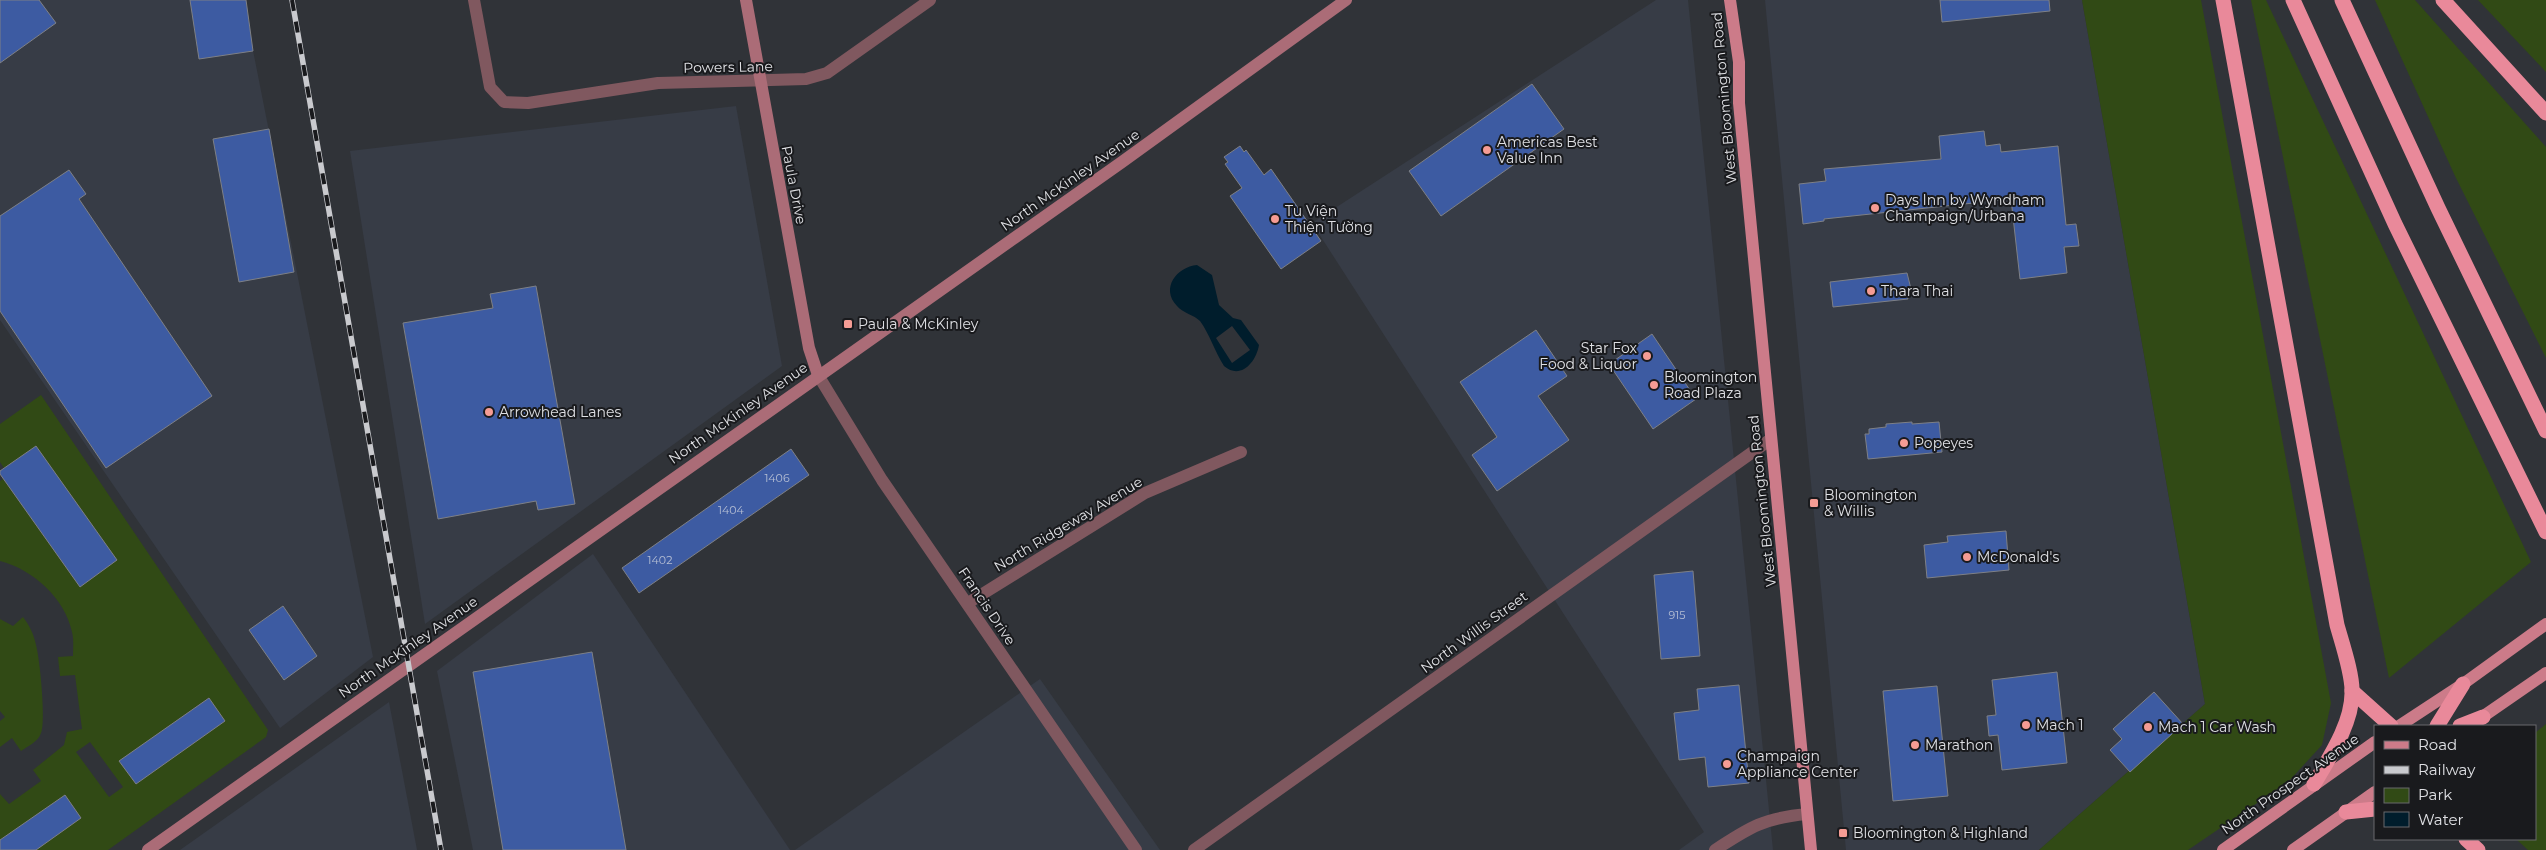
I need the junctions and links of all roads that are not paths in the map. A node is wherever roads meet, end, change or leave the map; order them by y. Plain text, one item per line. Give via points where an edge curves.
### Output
1 (474, 0) edge
2 (746, 0) edge
3 (930, 0) edge
4 (1346, 0) edge
5 (1730, 0) edge
6 (2223, 0) edge
7 (2293, 0) edge
8 (2342, 0) edge
9 (2443, 0) edge
10 (761, 81) junction
11 (2546, 113) edge
12 (818, 375) junction
13 (2546, 431) edge
14 (1772, 439) junction
15 (1241, 452) dead end
16 (2546, 532) edge
17 (968, 603) junction
18 (2546, 624) edge
19 (2546, 673) edge
20 (2463, 684) junction
21 (2352, 692) junction
22 (2483, 717) junction
23 (2390, 725) edge
24 (2401, 725) edge
25 (2438, 725) edge
26 (2463, 725) edge
27 (2471, 725) edge
28 (2374, 743) edge
29 (2314, 784) junction
30 (2374, 793) edge
31 (2374, 809) edge
32 (2346, 812) junction
33 (1807, 814) junction
34 (2467, 840) edge
35 (148, 850) edge
36 (1136, 850) edge
37 (1194, 850) edge
38 (1715, 850) edge
39 (1811, 850) edge
40 (2222, 850) edge
41 (2293, 850) edge
42 (2478, 850) edge

1 - 10 street, Powers Lane via 490,87 504,102 528,103 637,85
2 - 10 street, Paula Drive
3 - 10 street, Powers Lane via 826,73 806,79
4 - 12 street, North McKinley Avenue
5 - 14 main road, West Bloomington Road via 1739,62 1739,103
6 - 21 highway
7 - 16 highway via 2395,224
8 - 13 highway
9 - 11 highway
10 - 12 street, Paula Drive via 810,348
12 - 17 street, Francis Drive via 882,480
12 - 35 street, North McKinley Avenue
14 - 33 main road, West Bloomington Road
14 - 37 street, North Willis Street
15 - 17 street, North Ridgeway Avenue via 1145,493
17 - 36 street, Francis Drive
18 - 20 main road
19 - 22 main road
20 - 24 main road
20 - 25 highway
21 - 23 highway
21 - 29 highway via 2336,744
22 - 26 highway
22 - 27 main road
28 - 29 main road, North Prospect Avenue
29 - 40 main road, North Prospect Avenue
30 - 32 main road
31 - 32 highway
32 - 41 main road
33 - 38 street via 1776,817 1746,829
33 - 39 main road, West Bloomington Road
34 - 42 highway

